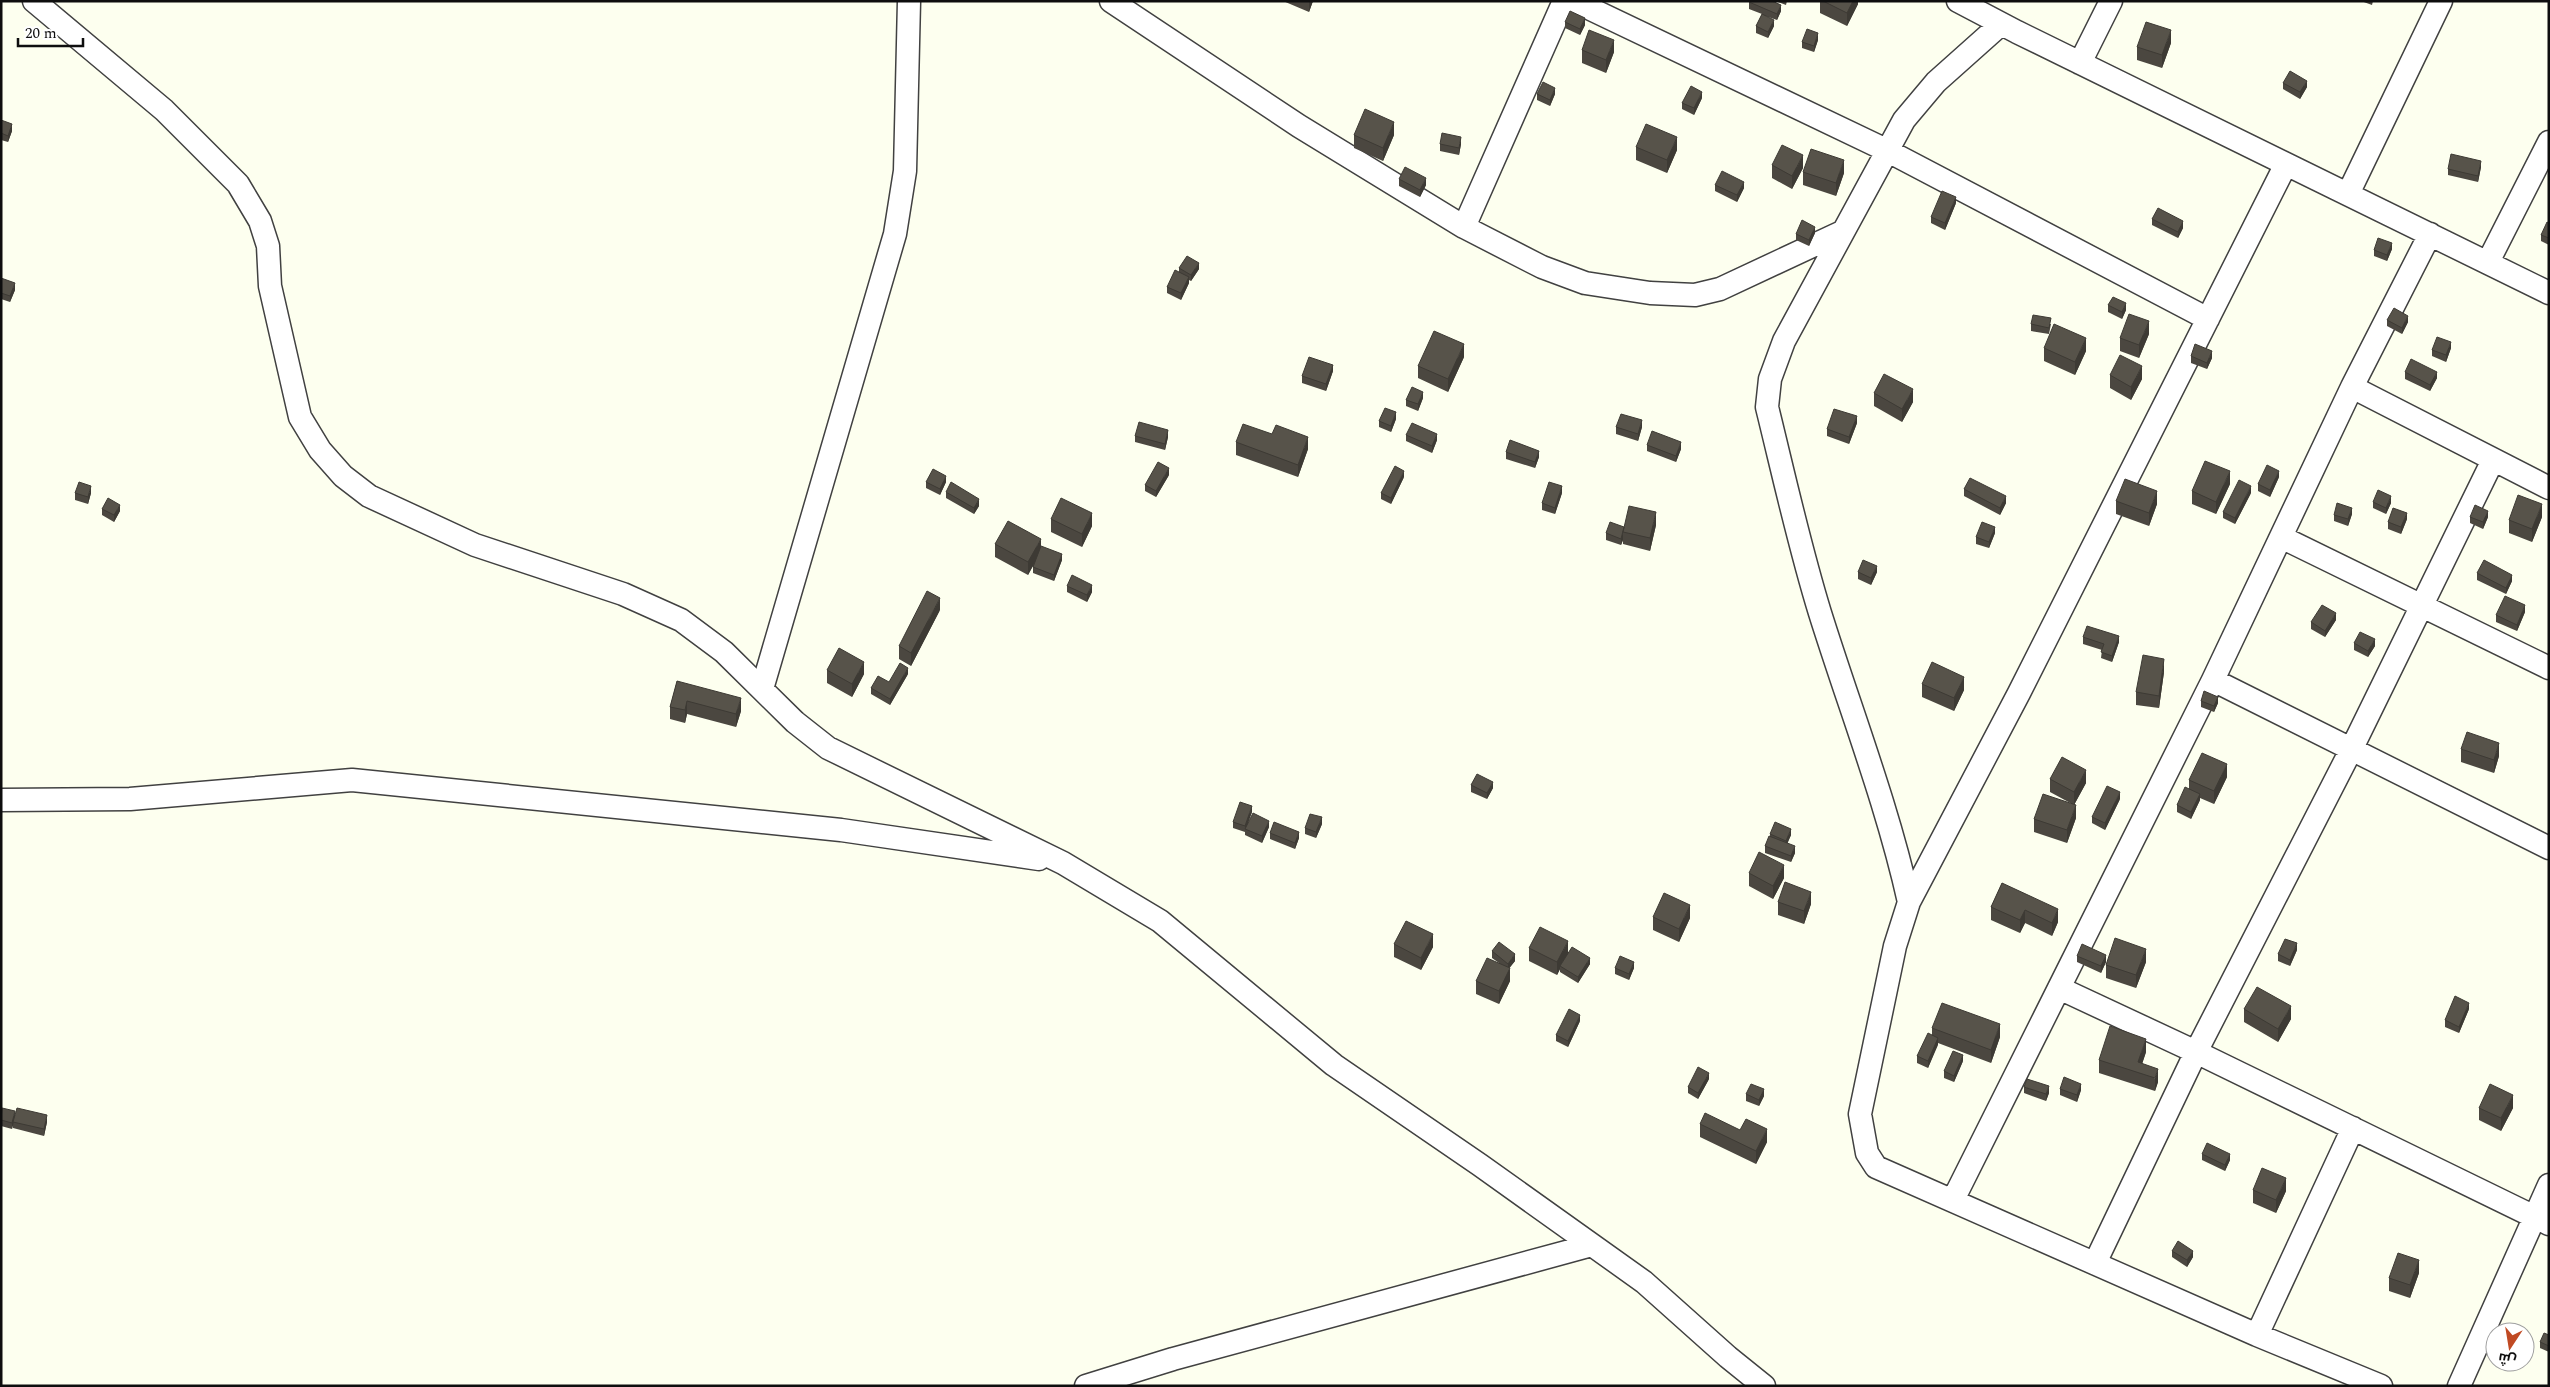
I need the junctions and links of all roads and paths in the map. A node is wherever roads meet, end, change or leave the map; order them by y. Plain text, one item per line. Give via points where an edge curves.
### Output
1 (34, 1) edge
2 (909, 1) edge
3 (1111, 1) edge
4 (1564, 1) edge
5 (1574, 1) edge
6 (1958, 1) edge
7 (2111, 1) edge
8 (2441, 1) edge
9 (2002, 24) junction
10 (2080, 63) junction
11 (2549, 142) edge
12 (1886, 150) junction
13 (2286, 164) junction
14 (2348, 194) junction
15 (1464, 227) junction
16 (1842, 232) junction
17 (2430, 234) junction
18 (2488, 262) junction
19 (2549, 293) edge
20 (2208, 319) junction
21 (2352, 387) junction
22 (2493, 460) junction
23 (2549, 488) edge
24 (2281, 537) junction
25 (2422, 606) junction
26 (2549, 668) edge
27 (2213, 680) junction
28 (762, 689) junction
29 (2352, 748) junction
30 (1, 800) edge
31 (2549, 848) edge
32 (1062, 863) junction
33 (1909, 902) junction
34 (2059, 988) junction
35 (2196, 1052) junction
36 (2353, 1128) junction
37 (2549, 1185) edge
38 (1953, 1200) junction
39 (2541, 1220) edge
40 (1592, 1245) junction
41 (2095, 1263) junction
42 (2257, 1335) junction
43 (1086, 1386) edge
44 (1764, 1386) edge
45 (2381, 1386) edge
46 (2459, 1386) edge

1 - 28 street via 164,110 238,184 260,221 268,246 270,286 300,417 320,450 343,476 369,496 474,545 623,594 680,620 724,652
2 - 28 street via 905,171 895,234
3 - 15 street via 1299,126
4 - 15 street
5 - 12 street
6 - 9 street
7 - 10 street
8 - 14 street
9 - 10 street
9 - 12 street via 1936,82 1904,120
10 - 13 street
11 - 18 street
12 - 16 street
12 - 20 street
13 - 14 street
13 - 20 street
14 - 17 street
15 - 16 street via 1542,267 1585,283 1650,294 1695,295 1720,288
16 - 33 street via 1784,342 1770,379 1767,407 1820,612 1872,767
17 - 18 street
17 - 21 street
18 - 19 street
20 - 33 street via 2019,693
21 - 22 street
21 - 24 street
22 - 23 street
22 - 25 street
24 - 25 street
24 - 27 street
25 - 26 street
25 - 29 street
27 - 29 street
27 - 34 street
28 - 32 street via 795,722 828,748
29 - 31 street
29 - 35 street
30 - 32 street via 130,798 352,780 842,830
32 - 40 street via 1160,921 1334,1065
33 - 38 street via 1895,946 1860,1114 1867,1153 1876,1167
34 - 35 street
34 - 38 street
35 - 36 street
35 - 41 street
36 - 39 street
36 - 42 street
37 - 39 street
38 - 41 street
39 - 46 street
40 - 43 street via 1173,1359
40 - 44 street via 1644,1282
41 - 42 street
42 - 45 street

